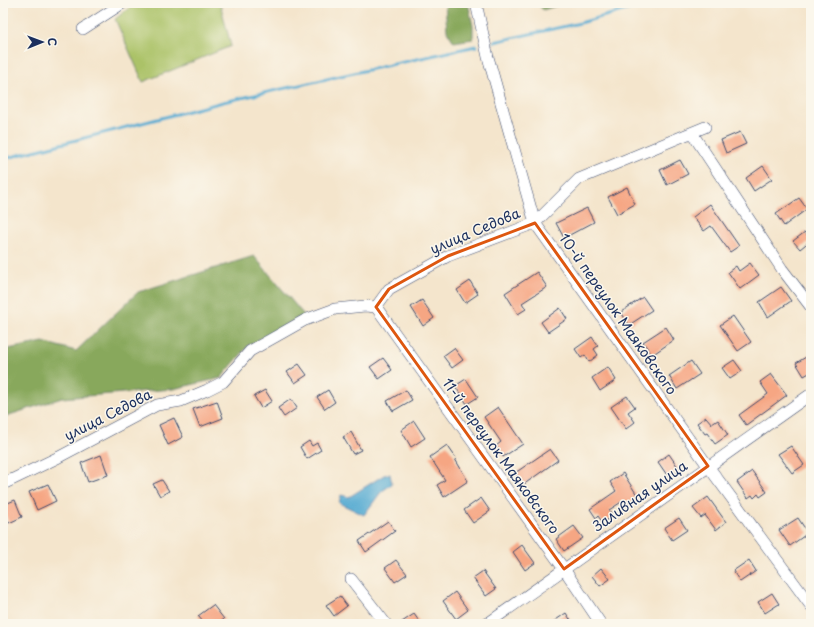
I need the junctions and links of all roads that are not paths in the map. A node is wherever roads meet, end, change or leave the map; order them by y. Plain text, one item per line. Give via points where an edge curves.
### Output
1 (123, 3) edge
2 (476, 3) edge
3 (83, 29) dead end
4 (705, 127) dead end
5 (692, 133) junction
6 (535, 223) junction
7 (376, 307) junction
8 (811, 307) edge
9 (811, 394) edge
10 (708, 466) junction
11 (3, 484) edge
12 (564, 569) junction
13 (351, 579) dead end
14 (811, 606) edge
15 (386, 624) edge
16 (487, 624) edge
17 (601, 624) edge

1 - 3 street
2 - 6 street, 10-й переулок Маяковского via 488,56
4 - 5 street, улица Седова
5 - 6 street, улица Седова via 579,179
5 - 8 street via 782,269
6 - 7 street, улица Седова via 448,256 389,289
6 - 10 street, 10-й переулок Маяковского
7 - 11 street, улица Седова via 335,309 304,320 250,351 223,382 181,400 157,405
7 - 12 street, 11-й переулок Маяковского
9 - 10 street, Заливная улица
10 - 12 street, Заливная улица
10 - 14 street, 10-й переулок Маяковского
12 - 16 street, Заливная улица
12 - 17 street, 11-й переулок Маяковского
13 - 15 street

